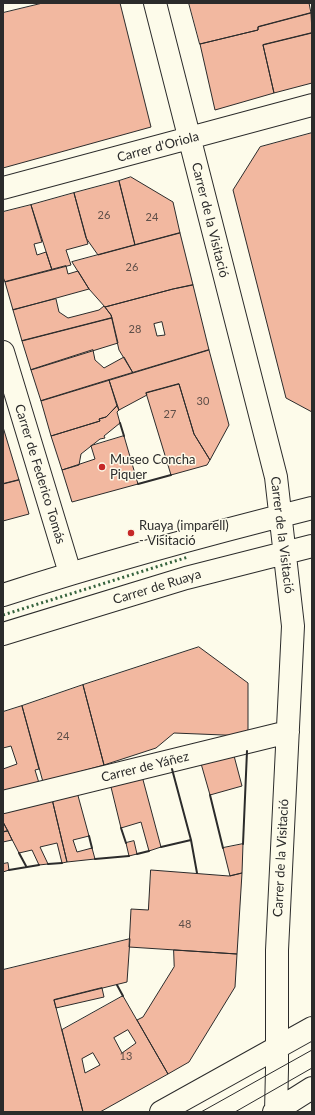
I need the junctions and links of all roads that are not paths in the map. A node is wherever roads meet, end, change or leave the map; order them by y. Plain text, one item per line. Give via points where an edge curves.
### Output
1 (155, 3) edge
2 (312, 105) edge
3 (190, 138) junction
4 (3, 188) edge
5 (3, 352) edge
6 (312, 508) edge
7 (280, 516) junction
8 (312, 546) edge
9 (284, 553) junction
10 (70, 573) junction
11 (3, 595) edge
12 (3, 634) edge
13 (288, 732) junction
14 (3, 802) edge
15 (312, 1028) edge
16 (277, 1047) junction
17 (312, 1088) edge
18 (161, 1112) edge
19 (275, 1112) edge

1 - 3 street, Carrer de la Visitació
2 - 3 street, Carrer d'Oriola
3 - 4 street, Carrer d'Oriola
3 - 7 street, Carrer de la Visitació via 274,470
5 - 10 street, Carrer de Federico Tomás
6 - 7 street
7 - 9 street, Carrer de la Visitació
7 - 10 street
8 - 9 street, Carrer de Ruaya
9 - 12 street, Carrer de Ruaya via 186,578
9 - 13 street, Carrer de la Visitació via 293,626
10 - 11 street
13 - 14 street, Carrer de Yáñez
13 - 16 street, Carrer de la Visitació via 276,950
15 - 16 street
16 - 18 street
16 - 19 street, Carrer de la Visitació
17 - 19 street

